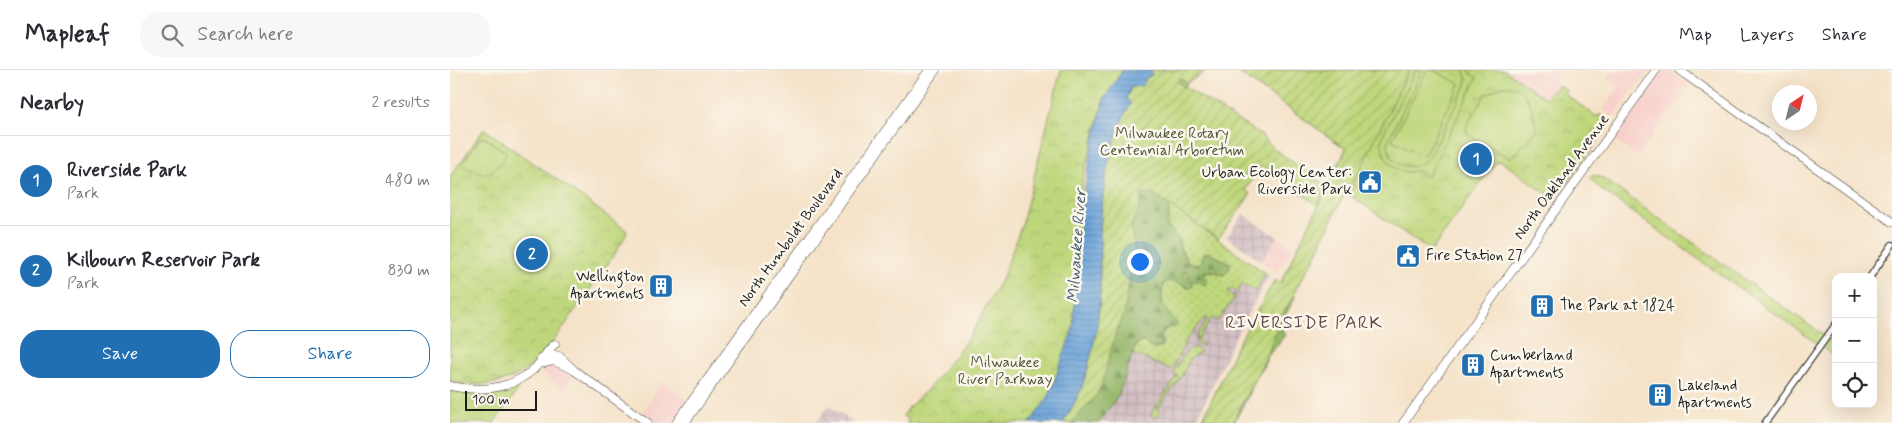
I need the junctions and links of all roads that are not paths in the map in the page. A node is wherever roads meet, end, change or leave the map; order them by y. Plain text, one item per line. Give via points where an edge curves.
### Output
1 (929, 70) edge
2 (936, 70) edge
3 (1656, 70) edge
4 (1679, 70) edge
5 (1892, 222) edge
6 (1892, 245) edge
7 (1873, 273) edge
8 (1832, 330) edge
9 (540, 361) junction
10 (575, 371) junction
11 (450, 386) edge
12 (648, 423) edge
13 (676, 423) edge
14 (685, 423) edge
15 (1403, 423) edge
16 (1764, 423) edge

1 - 13 main road, North Humboldt Boulevard
2 - 14 main road, North Humboldt Boulevard
3 - 15 main road, North Oakland Avenue
4 - 5 main road
6 - 7 street
8 - 16 street
9 - 10 main road via 554,361
9 - 10 main road via 555,344 555,354
9 - 11 main road via 522,377 502,386 476,389
10 - 12 main road

